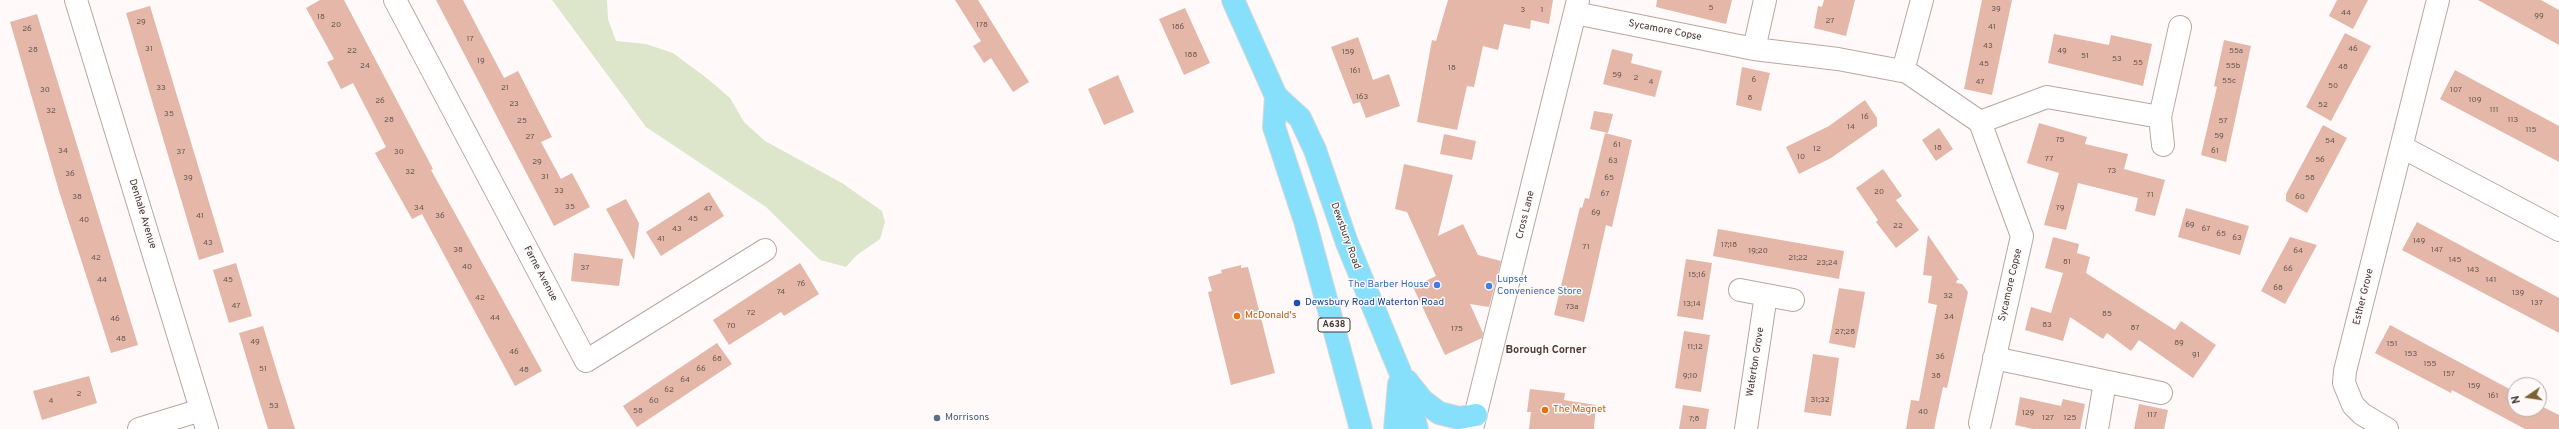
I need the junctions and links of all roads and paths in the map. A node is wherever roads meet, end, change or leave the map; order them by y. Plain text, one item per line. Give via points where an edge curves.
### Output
1 (76, 0) edge
2 (395, 0) edge
3 (1233, 0) edge
4 (1765, 0) edge
5 (1922, 0) edge
6 (2438, 0) edge
7 (1577, 7) edge
8 (2180, 27) dead end
9 (1754, 49) junction
10 (1903, 71) junction
11 (1276, 96) junction
12 (2160, 117) junction
13 (1980, 122) junction
14 (2163, 145) dead end
15 (2402, 147) junction
16 (2559, 230) edge
17 (766, 250) dead end
18 (1740, 290) dead end
19 (1766, 296) junction
20 (1793, 300) dead end
21 (1994, 358) junction
22 (1400, 372) junction
23 (2105, 382) junction
24 (2161, 393) dead end
25 (204, 419) edge
26 (1474, 422) edge
27 (1980, 423) dead end
28 (139, 429) edge
29 (1361, 429) edge
30 (1395, 429) edge
31 (1417, 429) edge
32 (1746, 429) edge
33 (2097, 429) edge
34 (2387, 429) edge

1 - 25 street, Denhale Avenue
2 - 17 street, Farne Avenue via 586,361
3 - 11 highway, Dewsbury Road / A638
4 - 9 street
5 - 10 street
6 - 15 street, Esther Grove
7 - 9 street, Sycamore Copse
7 - 26 street, Cross Lane
8 - 12 street
9 - 10 street, Sycamore Copse via 1838,59
10 - 13 street, Sycamore Copse
11 - 22 highway, Dewsbury Road / A638 via 1300,118 1312,144 1347,243
11 - 29 highway, Dewsbury Road / A638 via 1274,127 1305,221
12 - 13 street via 2047,97
12 - 14 street
13 - 21 street, Sycamore Copse via 2022,236
15 - 16 street
15 - 34 street, Esther Grove via 2350,349 2344,383 2353,406
18 - 19 street
19 - 20 street
19 - 32 street, Waterton Grove
21 - 23 street
21 - 27 street, Sycamore Copse
22 - 26 highway via 1422,400 1439,413
22 - 30 highway
22 - 31 highway, Dewsbury Road / A638
23 - 24 street
23 - 33 street
25 - 28 street

